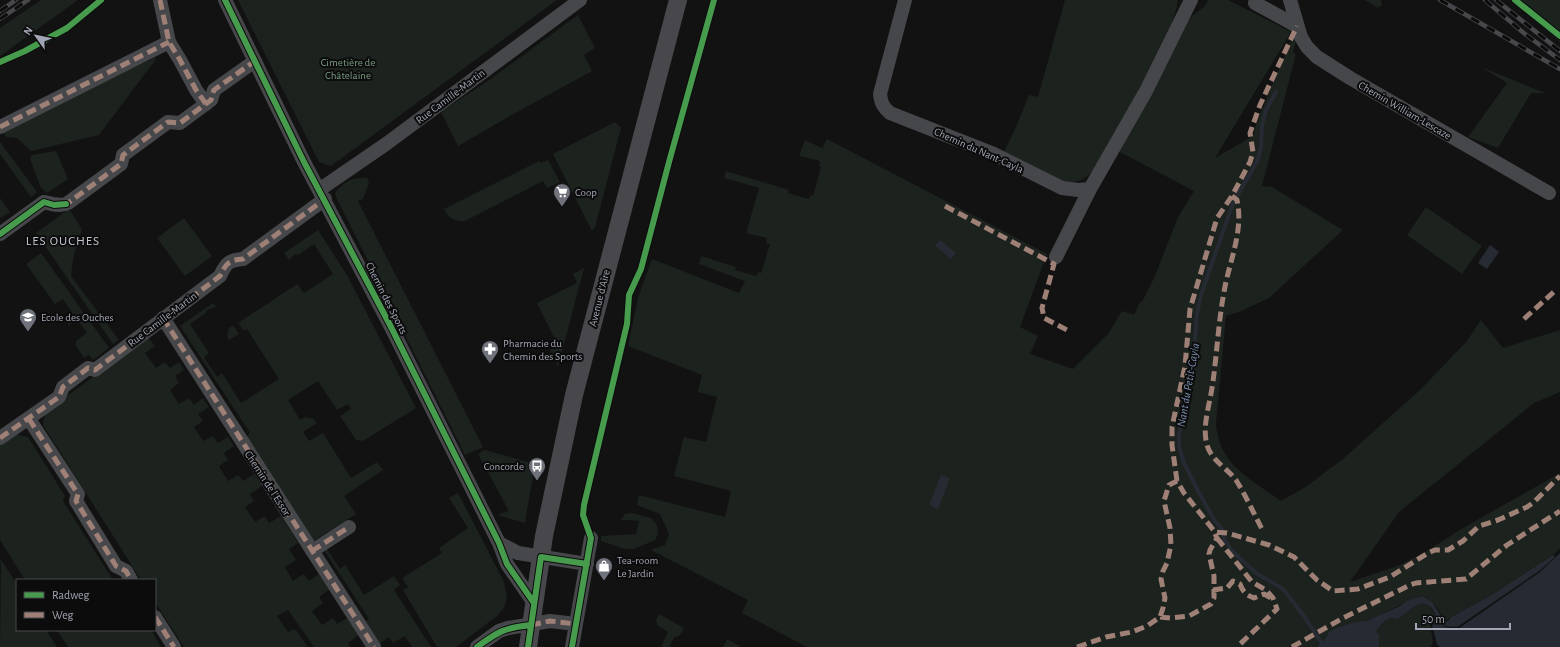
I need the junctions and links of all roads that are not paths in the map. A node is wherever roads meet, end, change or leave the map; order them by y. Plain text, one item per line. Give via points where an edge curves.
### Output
1 (160, 0) edge
2 (225, 0) edge
3 (580, 0) edge
4 (678, 0) edge
5 (905, 0) edge
6 (1191, 0) edge
7 (1269, 0) edge
8 (1290, 0) edge
9 (1253, 2) edge
10 (1297, 26) junction
11 (169, 42) junction
12 (255, 61) junction
13 (206, 104) junction
14 (0, 127) edge
15 (1090, 190) junction
16 (1549, 193) dead end
17 (322, 194) junction
18 (0, 234) edge
19 (1056, 257) dead end
20 (163, 318) junction
21 (28, 419) junction
22 (0, 438) edge
23 (349, 527) dead end
24 (591, 538) dead end
25 (499, 543) junction
26 (312, 551) junction
27 (541, 557) junction
28 (587, 564) junction
29 (130, 579) edge
30 (534, 603) junction
31 (156, 619) edge
32 (576, 624) junction
33 (531, 625) junction
34 (174, 647) edge
35 (374, 647) edge
36 (477, 647) edge
37 (528, 647) edge
38 (572, 647) edge

1 - 11 street
2 - 12 street, Chemin des Sports
3 - 17 street, Rue Camille-Martin
4 - 27 main road, Avenue d'Aïre via 576,388 552,494
5 - 15 street, Chemin du Nant-Cayla via 880,94 880,102 890,113 994,154 1062,188
6 - 15 street via 1146,91
7 - 9 street via 1262,3
8 - 10 street, Chemin William-Lescaze
9 - 10 street
10 - 16 street, Chemin William-Lescaze via 1307,47 1326,63
11 - 13 street
11 - 14 street
12 - 13 street via 214,90 211,100
12 - 17 street, Chemin des Sports
13 - 18 street via 180,123 168,122 123,155 121,164 66,204 54,205 44,202
15 - 19 street
17 - 20 street, Rue Camille-Martin via 243,259 233,260 224,266 220,276
17 - 25 street, Chemin des Sports
20 - 21 street, Rue Camille-Martin via 95,370 88,368 63,387 60,397
20 - 26 street, Chemin de l'Essor
21 - 22 street, Rue Camille-Martin
21 - 29 street via 78,494 76,501 116,566 126,571
23 - 26 street
24 - 28 street
25 - 27 street via 518,553
25 - 30 street, Chemin des Sports via 507,564
26 - 35 street, Chemin de l'Essor
27 - 28 street
27 - 30 main road, Avenue d'Aïre
28 - 32 street
30 - 33 main road, Avenue d'Aïre
31 - 34 street
32 - 33 street via 550,622
32 - 38 street
33 - 36 street via 499,631
33 - 37 main road, Avenue d'Aïre

